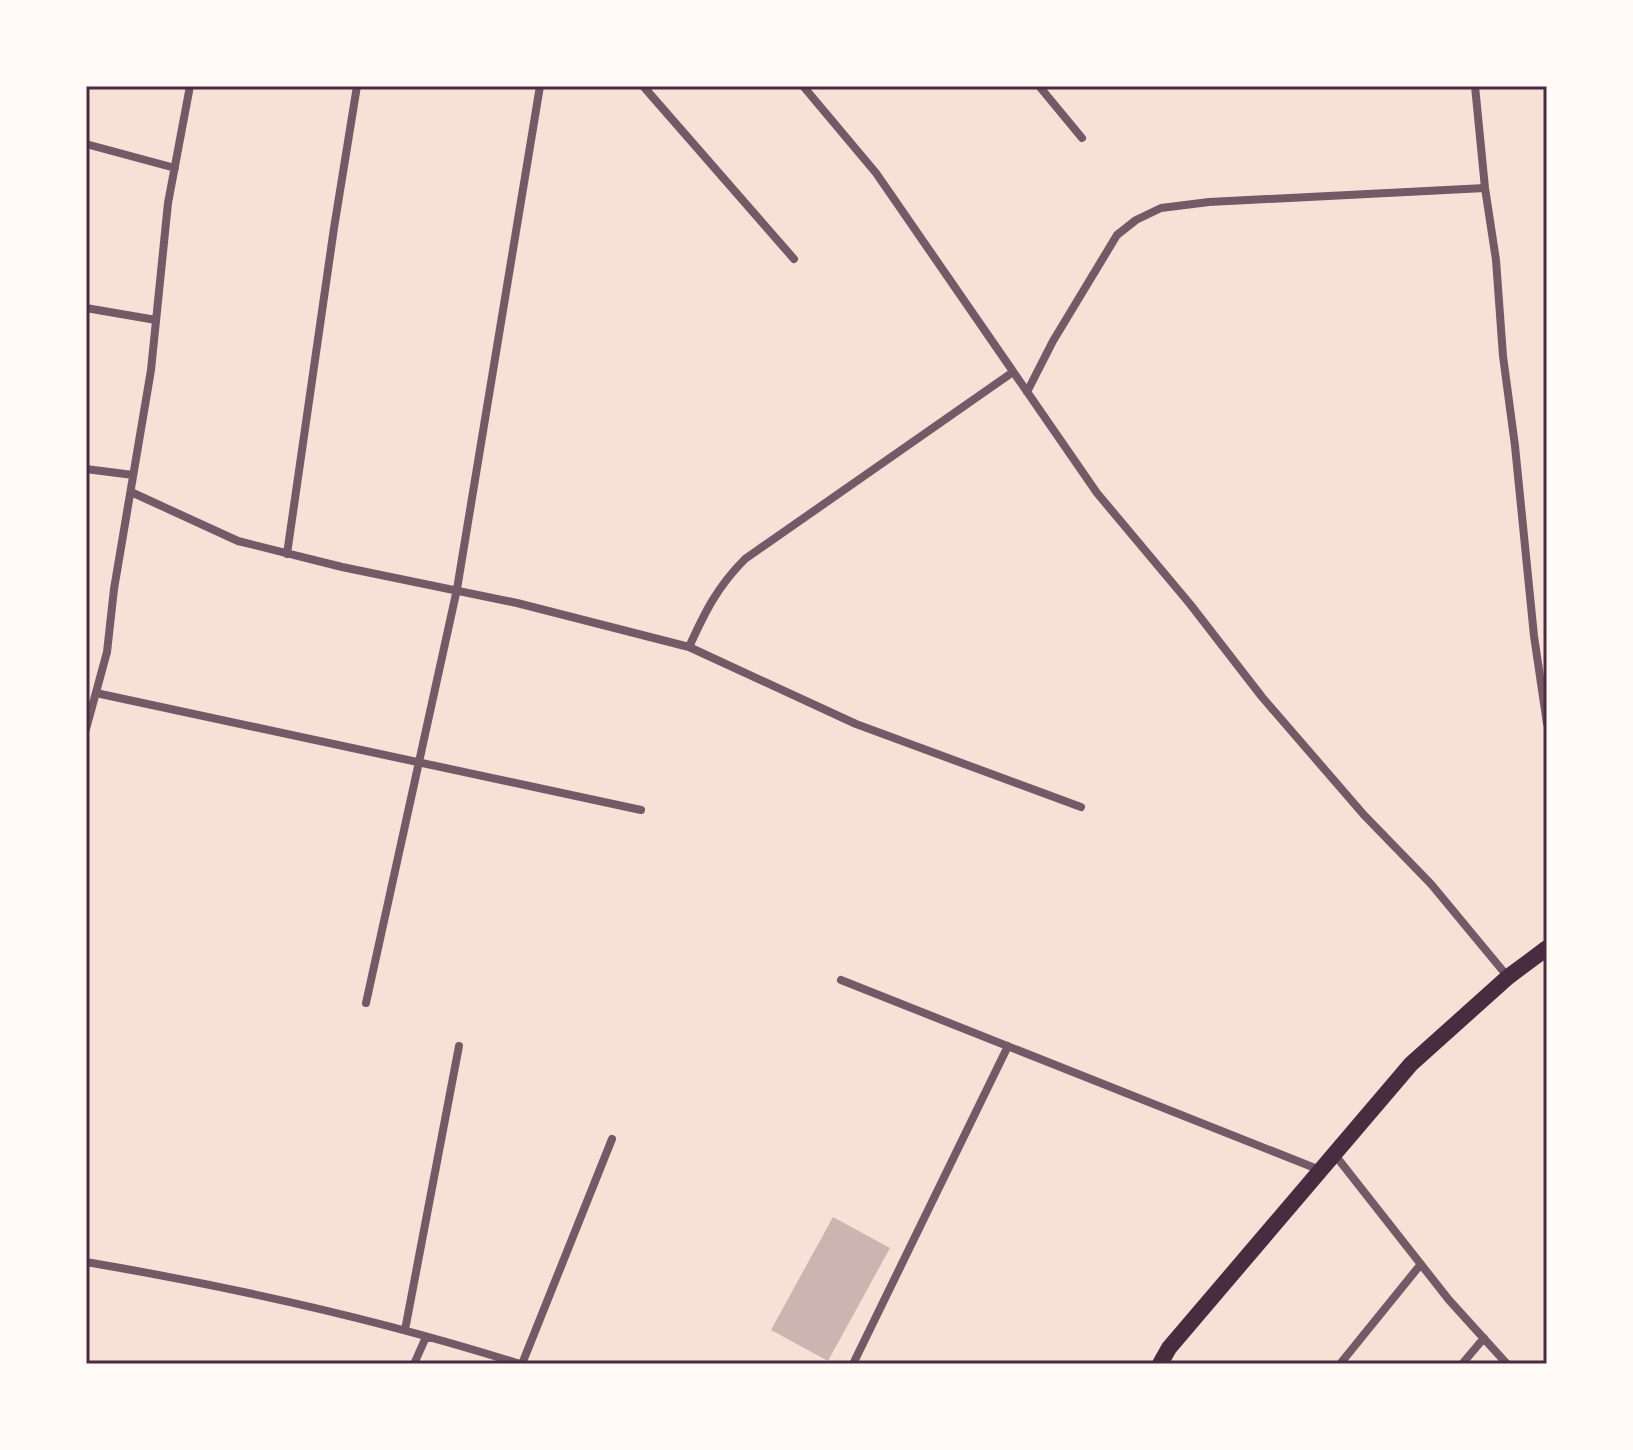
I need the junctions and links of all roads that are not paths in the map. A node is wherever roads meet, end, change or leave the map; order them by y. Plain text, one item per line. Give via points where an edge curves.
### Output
1 (190, 86) edge
2 (357, 86) edge
3 (540, 86) edge
4 (643, 86) edge
5 (803, 86) edge
6 (1039, 86) edge
7 (1475, 86) edge
8 (1082, 138) dead end
9 (86, 144) edge
10 (175, 168) junction
11 (1485, 188) junction
12 (794, 259) dead end
13 (86, 308) edge
14 (156, 320) junction
15 (1013, 372) junction
16 (1027, 392) junction
17 (86, 469) edge
18 (133, 475) junction
19 (131, 492) junction
20 (287, 554) junction
21 (457, 589) junction
22 (689, 647) junction
23 (96, 693) junction
24 (1547, 724) edge
25 (86, 729) edge
26 (417, 762) junction
27 (1081, 807) dead end
28 (641, 810) dead end
29 (1547, 948) edge
30 (1508, 977) junction
31 (841, 980) dead end
32 (366, 1003) dead end
33 (459, 1046) dead end
34 (1008, 1046) junction
35 (612, 1139) dead end
36 (1334, 1154) junction
37 (1321, 1170) junction
38 (86, 1262) edge
39 (1421, 1264) junction
40 (405, 1330) junction
41 (426, 1337) junction
42 (1484, 1338) junction
43 (414, 1364) edge
44 (521, 1364) edge
45 (853, 1364) edge
46 (1160, 1364) edge
47 (1340, 1364) edge
48 (1462, 1364) edge
49 (1507, 1364) edge

1 - 10 street
2 - 20 street
3 - 21 street
4 - 12 street
5 - 15 street via 876,173
6 - 8 street
7 - 11 street
9 - 10 street
10 - 14 street
11 - 16 street via 1161,208 1117,235
11 - 24 street
13 - 14 street
14 - 18 street
15 - 16 street
15 - 22 street via 745,559 713,596
16 - 30 street via 1097,493 1262,697
17 - 18 street
18 - 19 street
19 - 20 street via 238,541
19 - 23 street
20 - 21 street
21 - 22 street
21 - 26 street
22 - 27 street via 856,724
23 - 25 street
23 - 26 street
26 - 28 street
26 - 32 street
29 - 30 main road
30 - 36 main road via 1411,1064
31 - 34 street
33 - 40 street
34 - 37 street
34 - 45 street
35 - 44 street
36 - 37 main road
36 - 39 street
37 - 46 main road
38 - 40 street via 210,1283
39 - 42 street
39 - 47 street
40 - 41 street
41 - 43 street
41 - 44 street
42 - 48 street
42 - 49 street

